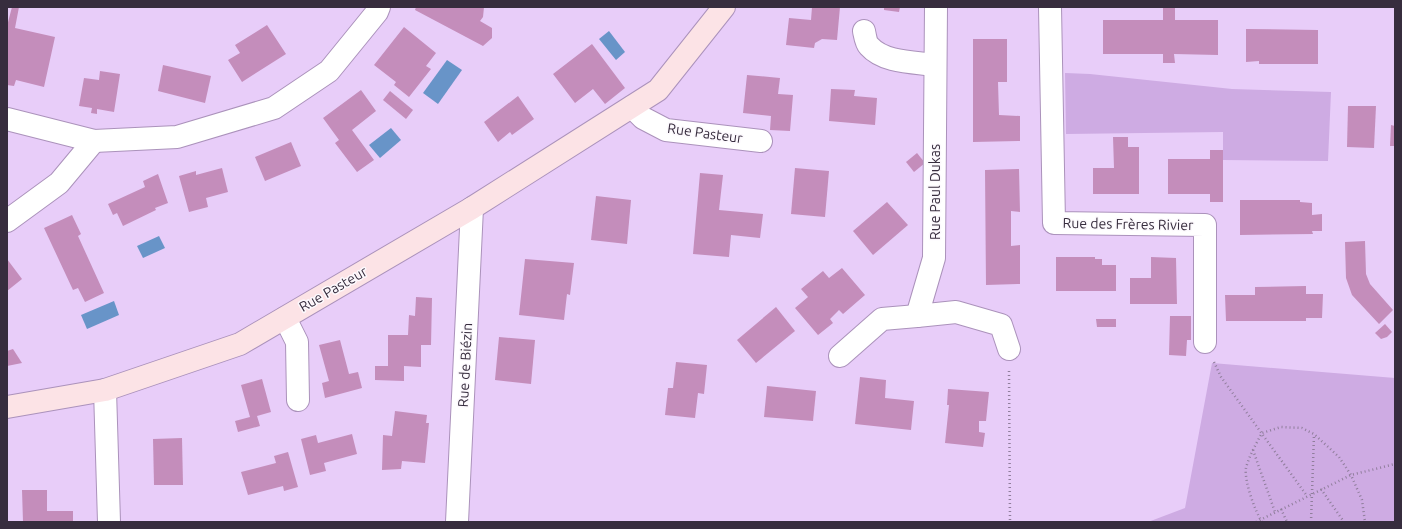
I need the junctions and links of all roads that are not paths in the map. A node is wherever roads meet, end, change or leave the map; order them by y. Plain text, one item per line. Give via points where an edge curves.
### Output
1 (379, 7) edge
2 (724, 7) edge
3 (936, 7) edge
4 (1050, 7) edge
5 (864, 31) dead end
6 (935, 65) junction
7 (632, 107) junction
8 (7, 119) edge
9 (94, 141) junction
10 (761, 141) dead end
11 (472, 208) junction
12 (7, 221) edge
13 (917, 316) junction
14 (285, 318) junction
15 (1205, 342) road end
16 (1009, 348) road end
17 (840, 356) dead end
18 (105, 390) junction
19 (298, 400) dead end
20 (7, 407) edge
21 (109, 522) edge
22 (457, 522) edge

1 - 9 street via 329,70 274,108 177,137
2 - 7 street, Rue Pasteur via 658,90
3 - 6 street, Rue Paul Dukas
4 - 15 street, Rue des Frères Rivier via 1054,223 1205,225
5 - 6 street via 868,45 879,54 895,60
6 - 13 street, Rue Paul Dukas via 934,258
7 - 10 street, Rue Pasteur via 642,118 666,130
7 - 11 street, Rue Pasteur
8 - 9 street
9 - 12 street via 59,183
11 - 14 street, Rue Pasteur
11 - 22 street, Rue de Biézin
13 - 16 street via 956,312 1001,325
13 - 17 street via 882,319
14 - 18 street, Rue Pasteur via 240,344
14 - 19 street via 297,342
18 - 20 street, Rue Pasteur
18 - 21 street

